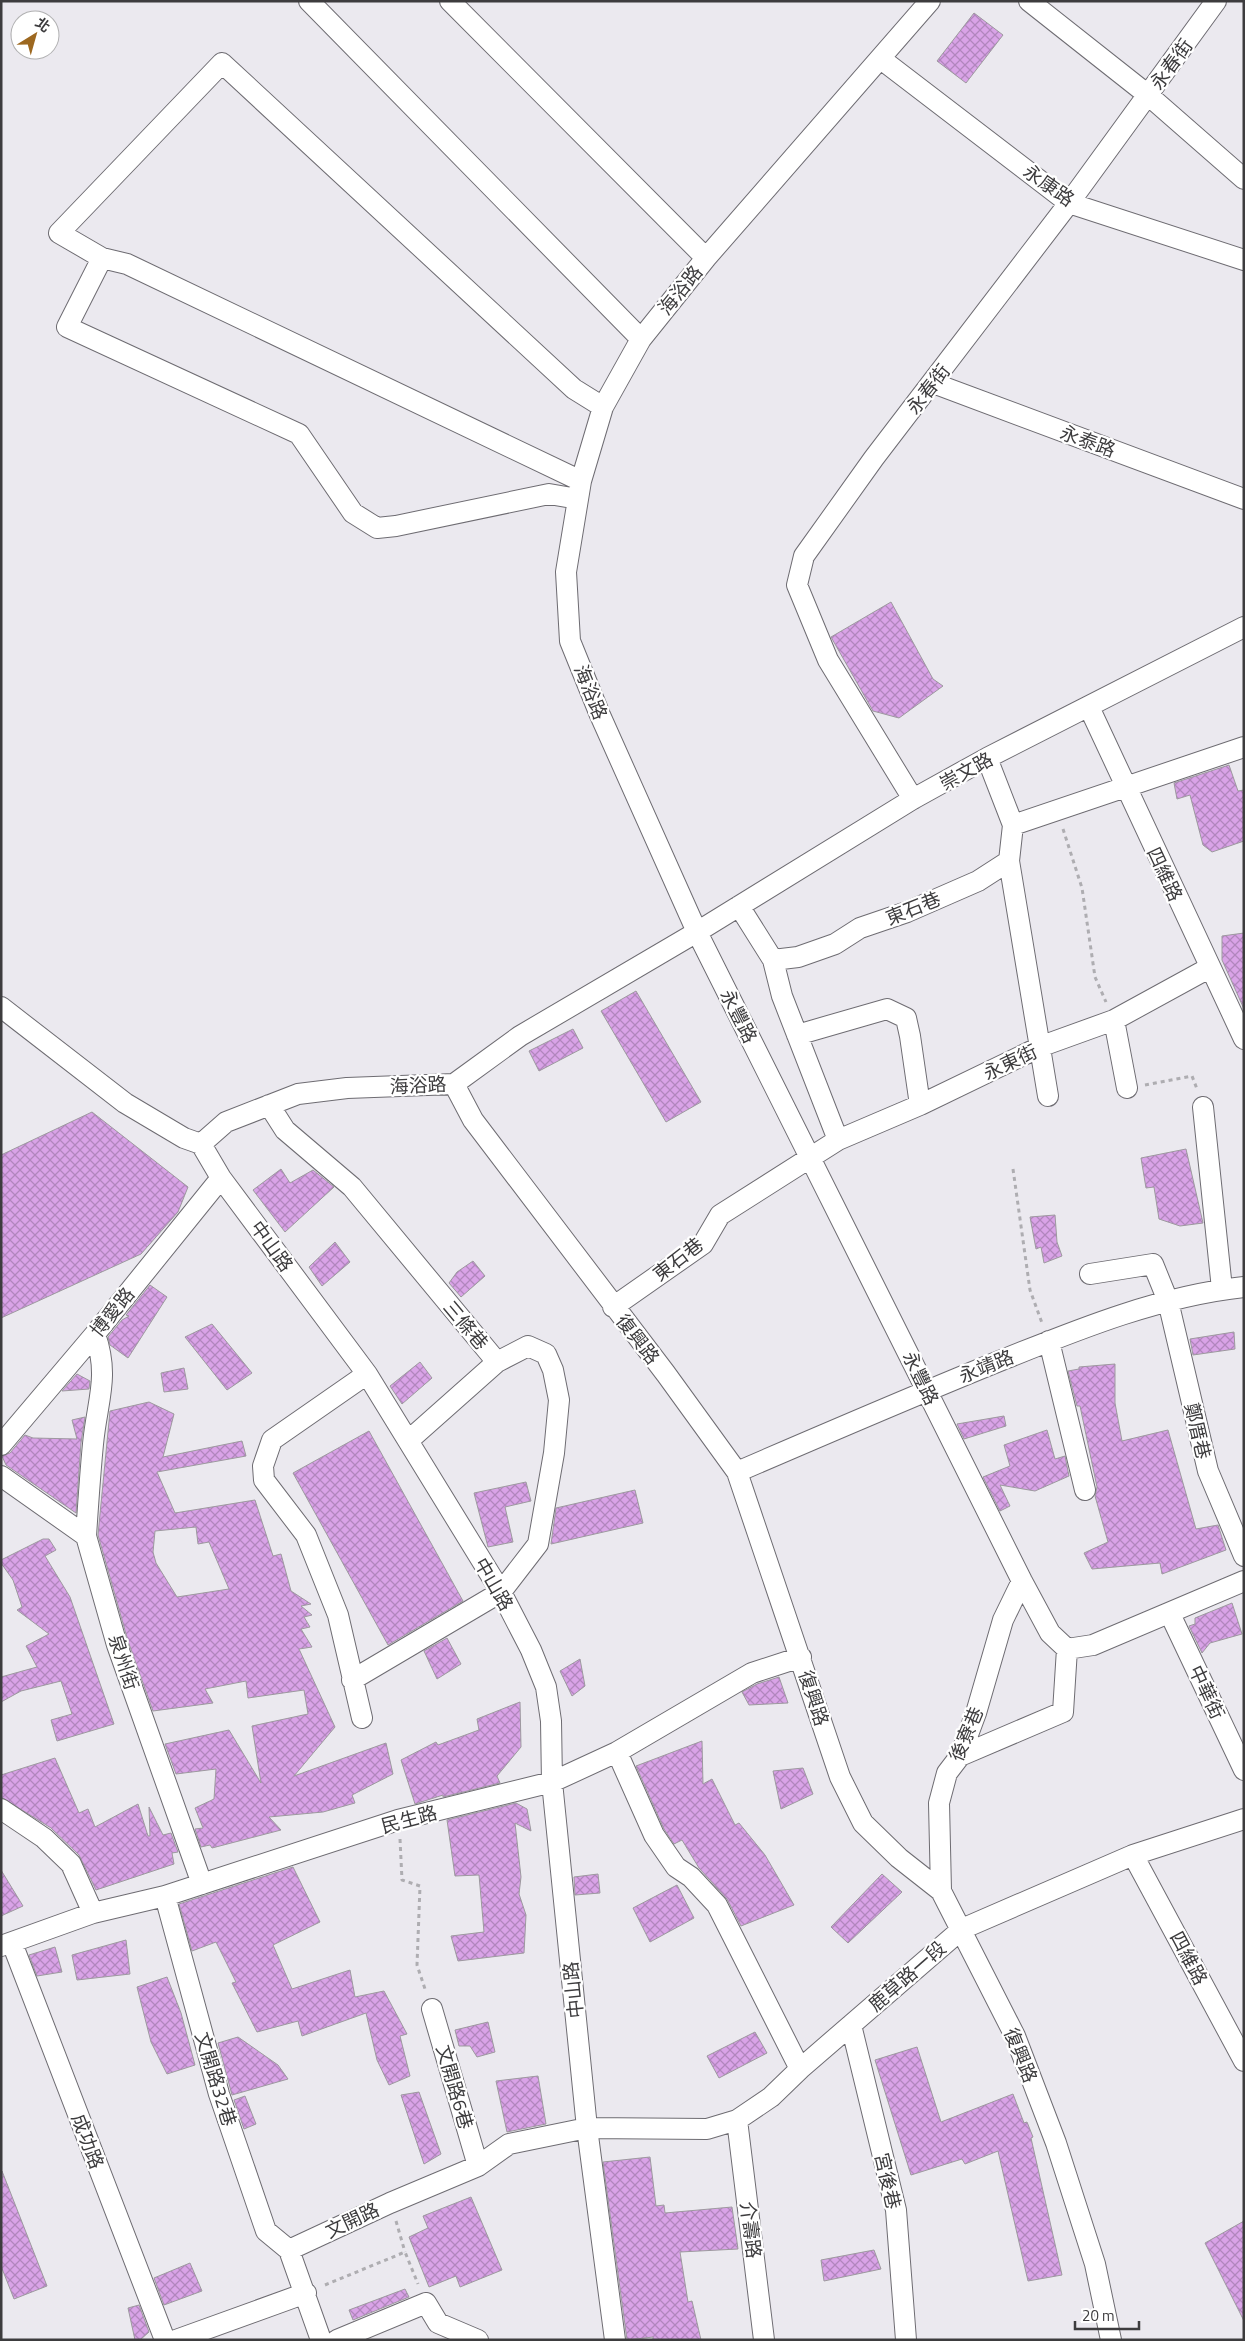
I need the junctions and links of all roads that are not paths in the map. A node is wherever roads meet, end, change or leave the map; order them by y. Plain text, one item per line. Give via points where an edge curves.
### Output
1 (309, 1) edge
2 (450, 1) edge
3 (930, 1) edge
4 (1029, 1) edge
5 (1216, 1) edge
6 (881, 59) junction
7 (1148, 95) junction
8 (1244, 179) edge
9 (1070, 203) junction
10 (102, 258) junction
11 (706, 258) junction
12 (1244, 260) edge
13 (641, 339) junction
14 (933, 383) junction
15 (603, 407) junction
16 (580, 490) junction
17 (1244, 498) edge
18 (1244, 627) edge
19 (1089, 707) junction
20 (1244, 747) edge
21 (987, 758) junction
22 (1124, 787) junction
23 (914, 799) junction
24 (1014, 825) junction
25 (1009, 861) junction
26 (739, 906) junction
27 (697, 932) junction
28 (773, 960) junction
29 (1209, 968) junction
30 (1, 1008) edge
31 (1114, 1020) junction
32 (797, 1035) junction
33 (1244, 1039) edge
34 (1042, 1046) junction
35 (454, 1084) junction
36 (1127, 1088) road end
37 (1048, 1096) dead end
38 (920, 1104) junction
39 (269, 1105) junction
40 (1203, 1107) road end
41 (838, 1140) junction
42 (201, 1144) junction
43 (811, 1157) junction
44 (221, 1178) junction
45 (1090, 1274) dead end
46 (1244, 1287) edge
47 (1222, 1289) junction
48 (1168, 1301) junction
49 (613, 1307) junction
50 (96, 1334) junction
51 (1049, 1341) junction
52 (497, 1362) junction
53 (367, 1374) junction
54 (927, 1390) junction
55 (408, 1441) junction
56 (1, 1445) edge
57 (737, 1472) junction
58 (1, 1476) edge
59 (1085, 1490) dead end
60 (86, 1536) junction
61 (1244, 1556) edge
62 (1022, 1581) junction
63 (1244, 1582) edge
64 (501, 1592) junction
65 (1170, 1614) junction
66 (1067, 1649) junction
67 (801, 1657) junction
68 (352, 1680) junction
69 (362, 1718) dead end
70 (616, 1752) junction
71 (960, 1756) junction
72 (1244, 1770) edge
73 (552, 1782) junction
74 (1, 1810) edge
75 (1244, 1819) edge
76 (1134, 1854) junction
77 (202, 1884) junction
78 (941, 1891) junction
79 (165, 1896) junction
80 (93, 1913) junction
81 (962, 1929) junction
82 (7, 1945) edge
83 (432, 2009) road end
84 (851, 2025) junction
85 (1244, 2061) edge
86 (800, 2069) junction
87 (737, 2120) junction
88 (587, 2128) junction
89 (478, 2166) junction
90 (289, 2250) junction
91 (306, 2293) junction
92 (164, 2340) edge
93 (176, 2340) edge
94 (321, 2340) edge
95 (337, 2340) edge
96 (478, 2340) edge
97 (615, 2340) edge
98 (764, 2340) edge
99 (906, 2340) edge
100 (1111, 2340) edge

1 - 13 street
2 - 11 street
3 - 6 street, 海浴路
4 - 7 street
5 - 7 street, 永春街
6 - 9 street, 永康路
6 - 11 street, 海浴路
7 - 8 street
7 - 9 street, 永春街
9 - 12 street, 永康路
9 - 14 street, 永春街
10 - 15 street via 60,233 222,63 574,389
10 - 16 street via 127,264
10 - 16 street via 67,327 299,434 353,513 376,528
11 - 13 street, 海浴路
13 - 15 street, 海浴路
14 - 17 street, 永泰路
14 - 23 street, 永春街 via 804,556 797,585 828,660
15 - 16 street, 海浴路
16 - 27 street, 海浴路 via 566,572 570,641 600,716
18 - 19 street, 崇文路
19 - 21 street, 崇文路
19 - 22 street, 四維路
20 - 22 street
21 - 23 street, 崇文路
21 - 24 street
22 - 24 street
22 - 29 street, 四維路
23 - 26 street, 崇文路
24 - 25 street
25 - 28 street, 東石巷 via 978,881 907,912 860,928 835,944 798,957
25 - 34 street
26 - 27 street, 崇文路
26 - 28 street
27 - 35 street, 海浴路 via 520,1036
27 - 43 street, 永豐路
28 - 32 street
29 - 31 street, 永東街
29 - 33 street, 四維路
30 - 42 street via 125,1103 184,1138
31 - 34 street, 永東街
31 - 36 street
32 - 38 street via 887,1009 906,1018
32 - 41 street
34 - 37 street
34 - 38 street, 永東街
35 - 39 street, 海浴路 via 347,1088 298,1094
35 - 49 street, 復興路 via 473,1120
38 - 41 street, 永東街
39 - 42 street, 海浴路 via 226,1122
39 - 52 street, 三條巷 via 285,1130 352,1187
40 - 47 street
41 - 43 street, 永東街
42 - 44 street, 中山路
43 - 49 street, 東石巷 via 720,1215 703,1244
43 - 54 street, 永豐路
44 - 50 street, 博愛路
44 - 53 street, 中山路
45 - 48 street, 鄭厝巷 via 1153,1264
46 - 47 street, 永靖路
47 - 48 street, 永靖路
48 - 51 street, 永靖路
48 - 61 street, 鄭厝巷 via 1208,1472
49 - 57 street, 復興路
50 - 56 street, 博愛路
50 - 60 street via 102,1354 103,1383 93,1443
51 - 54 street, 永靖路
51 - 59 street
52 - 55 street
52 - 64 street, 三條巷 via 528,1346 546,1354 554,1370 559,1400 554,1453 538,1544
53 - 55 street, 中山路
53 - 68 street via 272,1440 263,1466 264,1480 306,1534 338,1615
54 - 57 street, 永靖路
54 - 62 street, 永豐路
55 - 64 street, 中山路
57 - 67 street, 復興路
58 - 60 street
60 - 77 street, 泉州街 via 117,1645
62 - 66 street, 永豐路 via 1050,1633
62 - 71 street, 後寮巷 via 1003,1620 989,1673
63 - 65 street
64 - 68 street
64 - 73 street, 中山路 via 546,1687 551,1721
65 - 66 street via 1092,1644
65 - 72 street, 中華街
66 - 71 street via 1064,1712
67 - 70 street, 民生路 via 752,1673
67 - 78 street, 復興路 via 840,1777 863,1823 899,1858
68 - 69 street
70 - 73 street, 民生路
70 - 86 street via 654,1835 676,1867 691,1877 717,1905
71 - 78 street, 後寮巷 via 947,1773 939,1803
73 - 77 street, 民生路 via 398,1820
73 - 88 street, 中山路
74 - 80 street via 44,1838 71,1864
75 - 76 street, 鹿草路一段
76 - 81 street, 鹿草路一段
76 - 85 street, 四維路
77 - 79 street, 民生路
78 - 81 street, 復興路
79 - 80 street, 民生路
79 - 90 street, 文開路32巷 via 219,2094 266,2231
80 - 82 street, 民生路
81 - 84 street, 鹿草路一段
81 - 100 street, 復興路 via 1015,2036 1056,2143 1095,2264
82 - 92 street, 成功路
83 - 89 street, 文開路6巷
84 - 86 street, 鹿草路一段
84 - 99 street, 宮後巷 via 896,2210
86 - 87 street, 鹿草路一段 via 771,2098
87 - 88 street, 鹿草路一段 via 708,2129
87 - 98 street, 介壽路
88 - 89 street, 文開路 via 509,2144
88 - 97 street, 中山路
89 - 90 street, 文開路
90 - 91 street
91 - 93 street
91 - 94 street
95 - 96 street via 426,2303 438,2323

